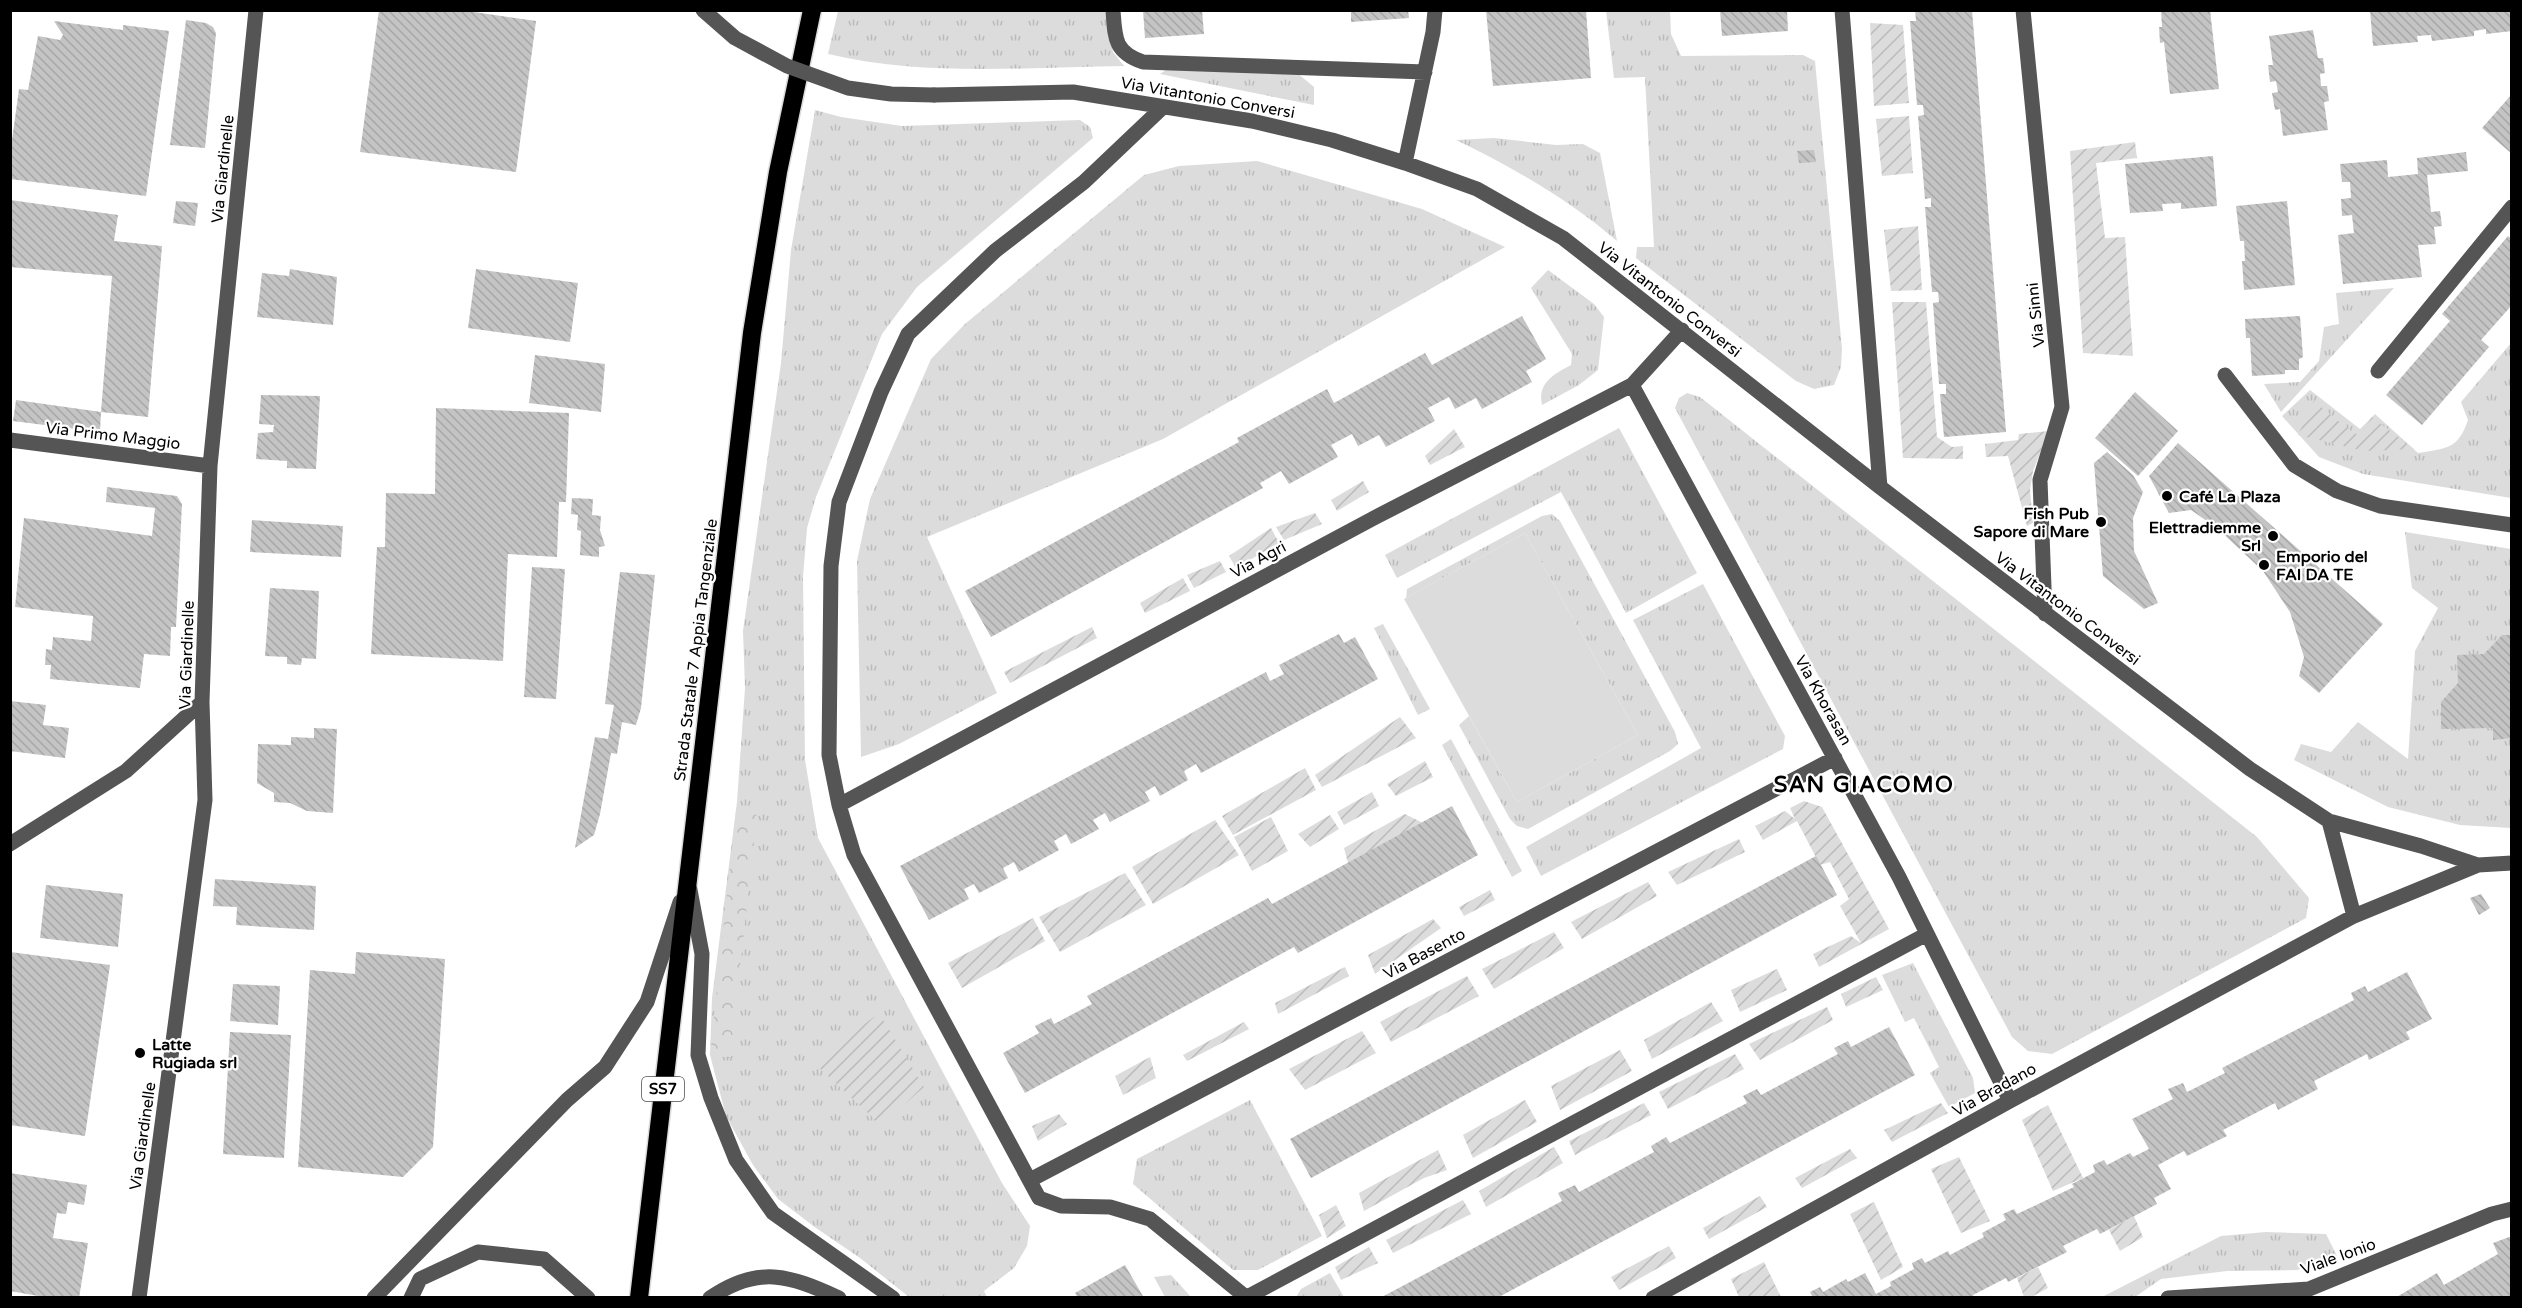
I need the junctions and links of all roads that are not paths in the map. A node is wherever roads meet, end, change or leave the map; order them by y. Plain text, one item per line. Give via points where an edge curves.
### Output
1 (256, 10) edge
2 (702, 10) edge
3 (812, 10) edge
4 (1113, 10) edge
5 (1435, 10) edge
6 (1842, 10) edge
7 (2024, 10) edge
8 (1425, 72) junction
9 (1163, 107) junction
10 (1405, 163) junction
11 (2511, 207) edge
12 (1682, 330) junction
13 (2378, 371) dead end
14 (2225, 375) dead end
15 (1632, 385) junction
16 (10, 440) edge
17 (210, 466) junction
18 (1880, 487) junction
19 (2511, 525) edge
20 (2045, 614) junction
21 (202, 702) junction
22 (1835, 758) junction
23 (839, 805) junction
24 (2329, 820) junction
25 (10, 844) edge
26 (2511, 863) edge
27 (2478, 865) junction
28 (688, 880) junction
29 (2354, 916) junction
30 (1927, 934) junction
31 (2010, 1101) junction
32 (1030, 1180) junction
33 (2511, 1209) edge
34 (1247, 1297) edge
35 (139, 1298) edge
36 (374, 1298) edge
37 (411, 1298) edge
38 (588, 1298) edge
39 (639, 1298) edge
40 (710, 1298) edge
41 (839, 1298) edge
42 (892, 1298) edge
43 (1653, 1298) edge
44 (2168, 1298) edge

1 - 17 street, Via Giardinelle
2 - 9 street, Via Vitantonio Conversi, bridge via 735,38 787,66 848,88 934,95 1073,92
3 - 28 highway, Strada Statale 7 Appia Tangenziale via 778,172 752,333
4 - 8 street via 1119,45 1128,57 1143,62
5 - 8 street
6 - 18 street
7 - 20 street, Via Sinni via 2062,407 2040,480
8 - 10 street
9 - 10 street, Via Vitantonio Conversi via 1252,121
9 - 23 street via 1084,182 995,251 908,334 881,392 839,502 831,566 829,755
10 - 12 street, Via Vitantonio Conversi via 1477,189 1563,238
11 - 13 street
12 - 15 street, Via Agri
12 - 18 street, Via Vitantonio Conversi
14 - 19 street via 2294,465 2337,491 2380,506
15 - 22 street, Via Khorasan
15 - 23 street, Via Agri via 1363,523
16 - 17 street, Via Primo Maggio
17 - 21 street, Via Giardinelle
18 - 20 street, Via Vitantonio Conversi
20 - 24 street, Via Vitantonio Conversi via 2250,770
21 - 25 street via 126,771
21 - 35 street, Via Giardinelle via 205,800
22 - 30 street, Via Khorasan
22 - 32 street, Via Basento
23 - 32 street via 854,855
24 - 27 street, Via Vitantonio Conversi
24 - 29 street
26 - 27 street, Via Vitantonio Conversi
27 - 29 street, Via Bradano
28 - 36 street via 647,1002 605,1067 567,1100
28 - 39 highway, Strada Statale 7 Appia Tangenziale / SS7
28 - 42 street via 702,954 698,1055 736,1160 773,1213
29 - 31 street, Via Bradano
30 - 31 street, Via Khorasan
30 - 34 street
31 - 43 street, Via Bradano
32 - 34 street via 1039,1198 1061,1206 1110,1207 1150,1220
33 - 44 street, Viale Ionio via 2309,1289
37 - 38 street via 420,1279 478,1252 544,1259
40 - 41 street via 723,1288 765,1275 805,1282

